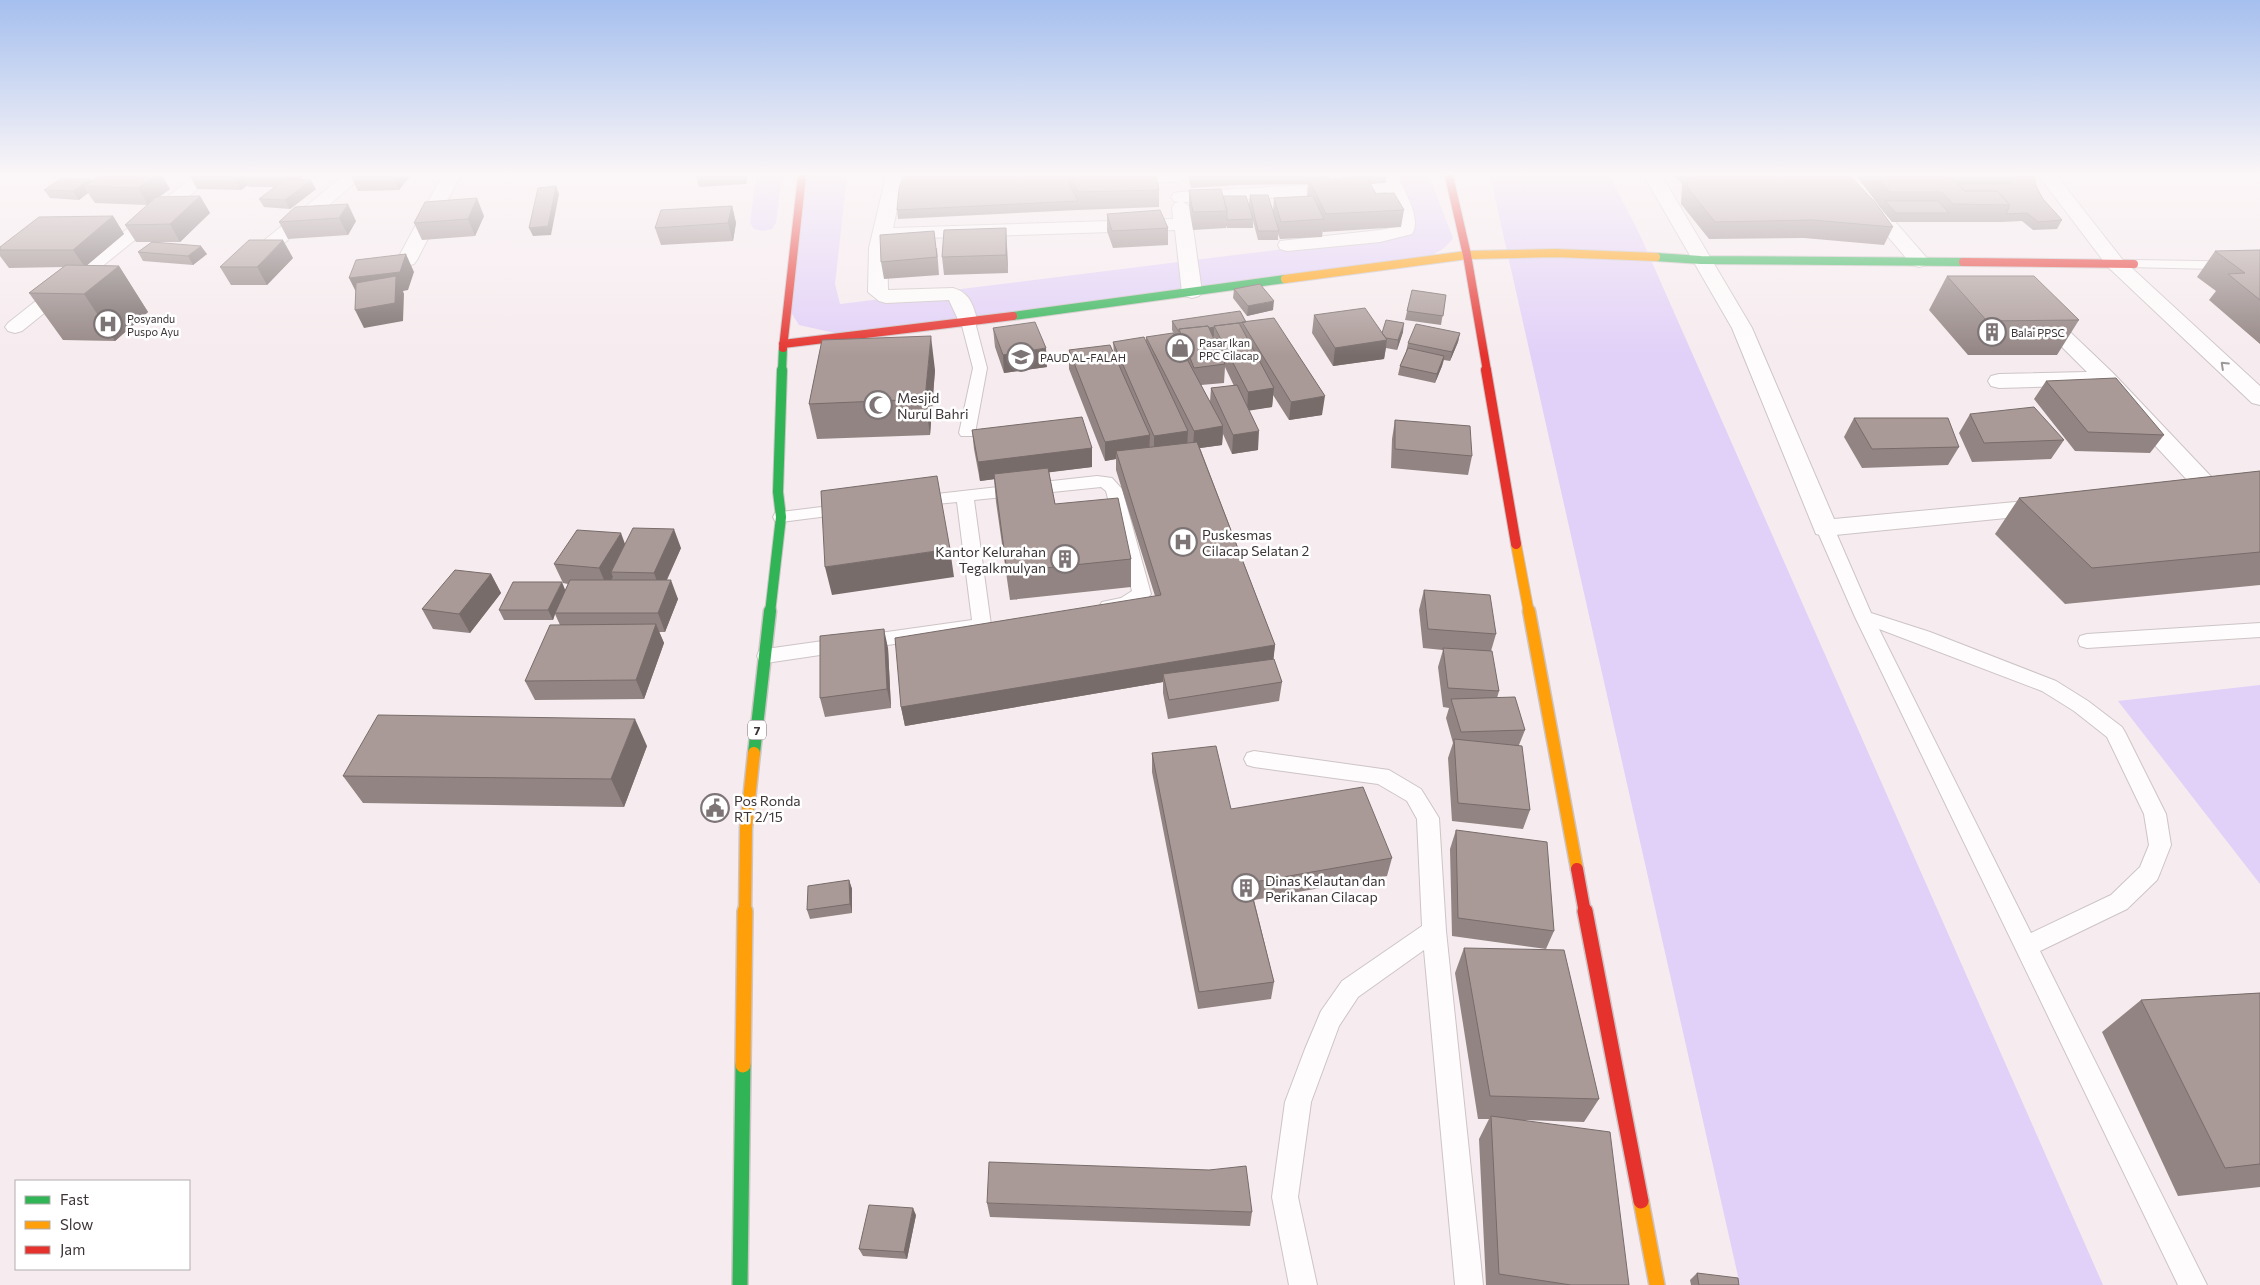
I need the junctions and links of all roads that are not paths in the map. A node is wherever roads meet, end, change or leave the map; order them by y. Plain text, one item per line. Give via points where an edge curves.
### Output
1 (129, 236) edge
2 (282, 236) edge
3 (419, 236) edge
4 (795, 236) edge
5 (881, 236) edge
6 (1185, 236) edge
7 (1380, 236) edge
8 (1463, 236) edge
9 (1688, 236) edge
10 (1898, 236) edge
11 (2102, 236) edge
12 (1287, 245) dead end
13 (263, 252) edge
14 (1467, 255) junction
15 (407, 260) dead end
16 (1702, 260) junction
17 (1919, 261) junction
18 (2124, 264) junction
19 (2260, 266) edge
20 (1190, 281) junction
21 (2020, 303) edge
22 (965, 311) junction
23 (15, 327) dead end
24 (783, 344) junction
25 (2260, 374) edge
26 (2105, 378) junction
27 (1999, 381) dead end
28 (2260, 398) edge
29 (967, 432) dead end
30 (2182, 494) edge
31 (965, 496) junction
32 (896, 503) edge
33 (2072, 504) edge
34 (866, 507) edge
35 (780, 516) junction
36 (1825, 528) junction
37 (1088, 610) edge
38 (1864, 617) junction
39 (1001, 622) edge
40 (982, 625) junction
41 (2260, 630) edge
42 (2087, 641) dead end
43 (766, 656) junction
44 (1254, 759) dead end
45 (1434, 931) junction
46 (2026, 947) junction
47 (740, 1285) edge
48 (1303, 1285) edge
49 (1469, 1285) edge
50 (1656, 1285) edge
51 (2193, 1285) edge

1 - 23 street
2 - 13 street
3 - 15 street
4 - 24 main road, 7
5 - 22 street via 876,271 880,295 953,294
6 - 20 street
7 - 12 street
8 - 14 main road
9 - 16 street
10 - 17 street
11 - 18 street
14 - 16 main road via 1662,256
14 - 20 main road
14 - 50 main road via 1529,623
16 - 17 main road
16 - 36 street via 1742,328
17 - 18 main road
18 - 19 lane
18 - 25 street
28 -> 18 street
20 - 22 main road
21 - 26 street via 2040,313
22 - 24 main road
22 - 29 lane via 980,368
24 - 35 main road, 7
26 - 27 street
26 - 30 street via 2221,490
31 - 32 lane
31 - 37 lane via 1097,481 1112,486 1142,594 1126,603
31 - 40 lane
33 - 36 street
34 - 35 lane
35 - 43 main road, 7
36 - 38 lane
38 - 46 lane
38 - 46 lane via 2049,686 2115,732 2155,814 2160,845 2148,873 2119,902
39 - 40 lane
40 - 43 lane
41 - 42 lane
43 - 47 main road, 7 via 746,828
44 - 45 lane via 1382,776 1414,795 1428,818
45 - 48 lane via 1350,989 1330,1018 1317,1049 1298,1102 1285,1197
45 - 49 lane
46 - 51 lane

